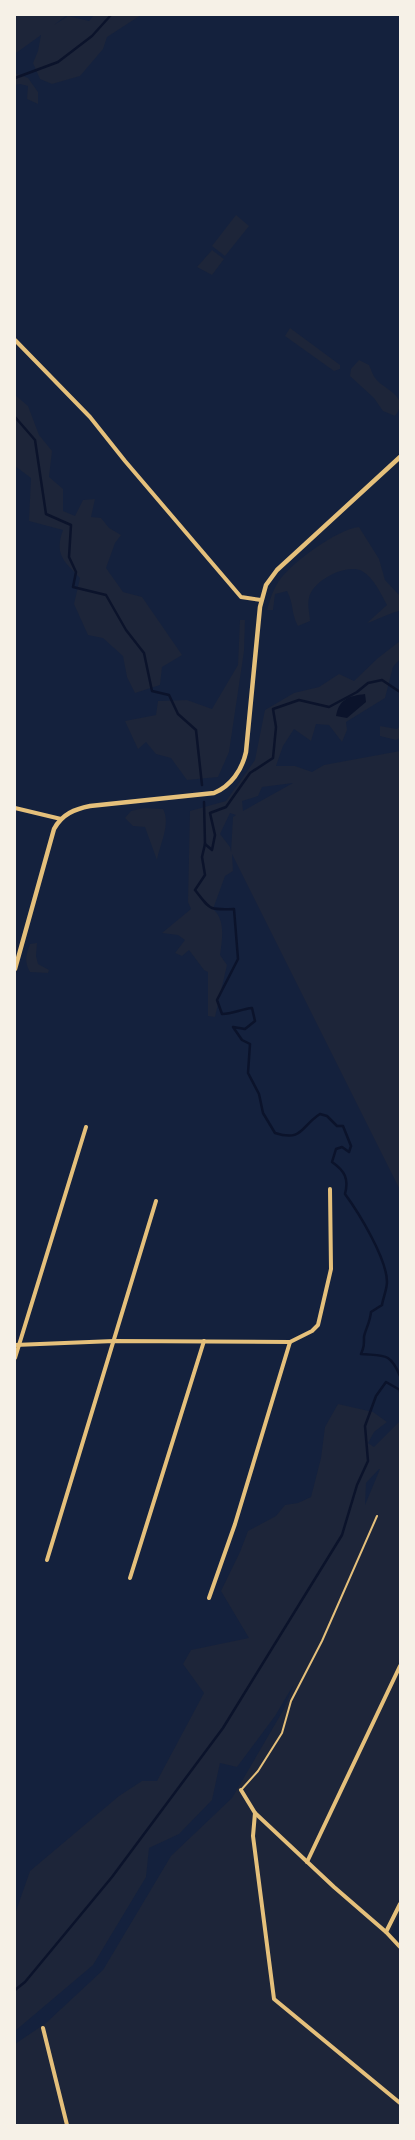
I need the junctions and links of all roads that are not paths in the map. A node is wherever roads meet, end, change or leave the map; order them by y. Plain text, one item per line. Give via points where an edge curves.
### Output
1 (15, 340) edge
2 (400, 457) edge
3 (261, 600) junction
4 (15, 808) edge
5 (61, 819) junction
6 (15, 969) edge
7 (86, 1127) dead end
8 (330, 1189) dead end
9 (156, 1201) dead end
10 (114, 1340) junction
11 (204, 1340) junction
12 (290, 1342) junction
13 (17, 1345) edge
14 (15, 1358) edge
15 (377, 1516) dead end
16 (47, 1560) dead end
17 (130, 1578) dead end
18 (209, 1598) dead end
19 (400, 1666) edge
20 (241, 1790) joint
21 (255, 1814) junction
22 (307, 1862) junction
23 (400, 1904) edge
24 (386, 1932) junction
25 (400, 1947) edge
26 (43, 2028) dead end
27 (400, 2103) edge
28 (67, 2125) edge

1 - 3 street via 90,416 241,596
2 - 3 street via 277,570
3 - 5 street via 246,755 235,777 224,788 211,794 87,807 74,810
4 - 5 street
5 - 6 street via 54,829
7 - 13 street
8 - 12 street via 331,1269 318,1324 312,1331
9 - 10 street
10 - 11 street
10 - 13 street
10 - 16 street
11 - 12 street
11 - 17 street
12 - 18 street
13 - 14 street
15 - 20 lane via 291,1701 282,1733 258,1771
19 - 22 street
20 - 21 street
21 - 22 street
21 - 27 street via 253,1836 274,1999
22 - 24 street
23 - 24 street
24 - 25 street
26 - 28 street

